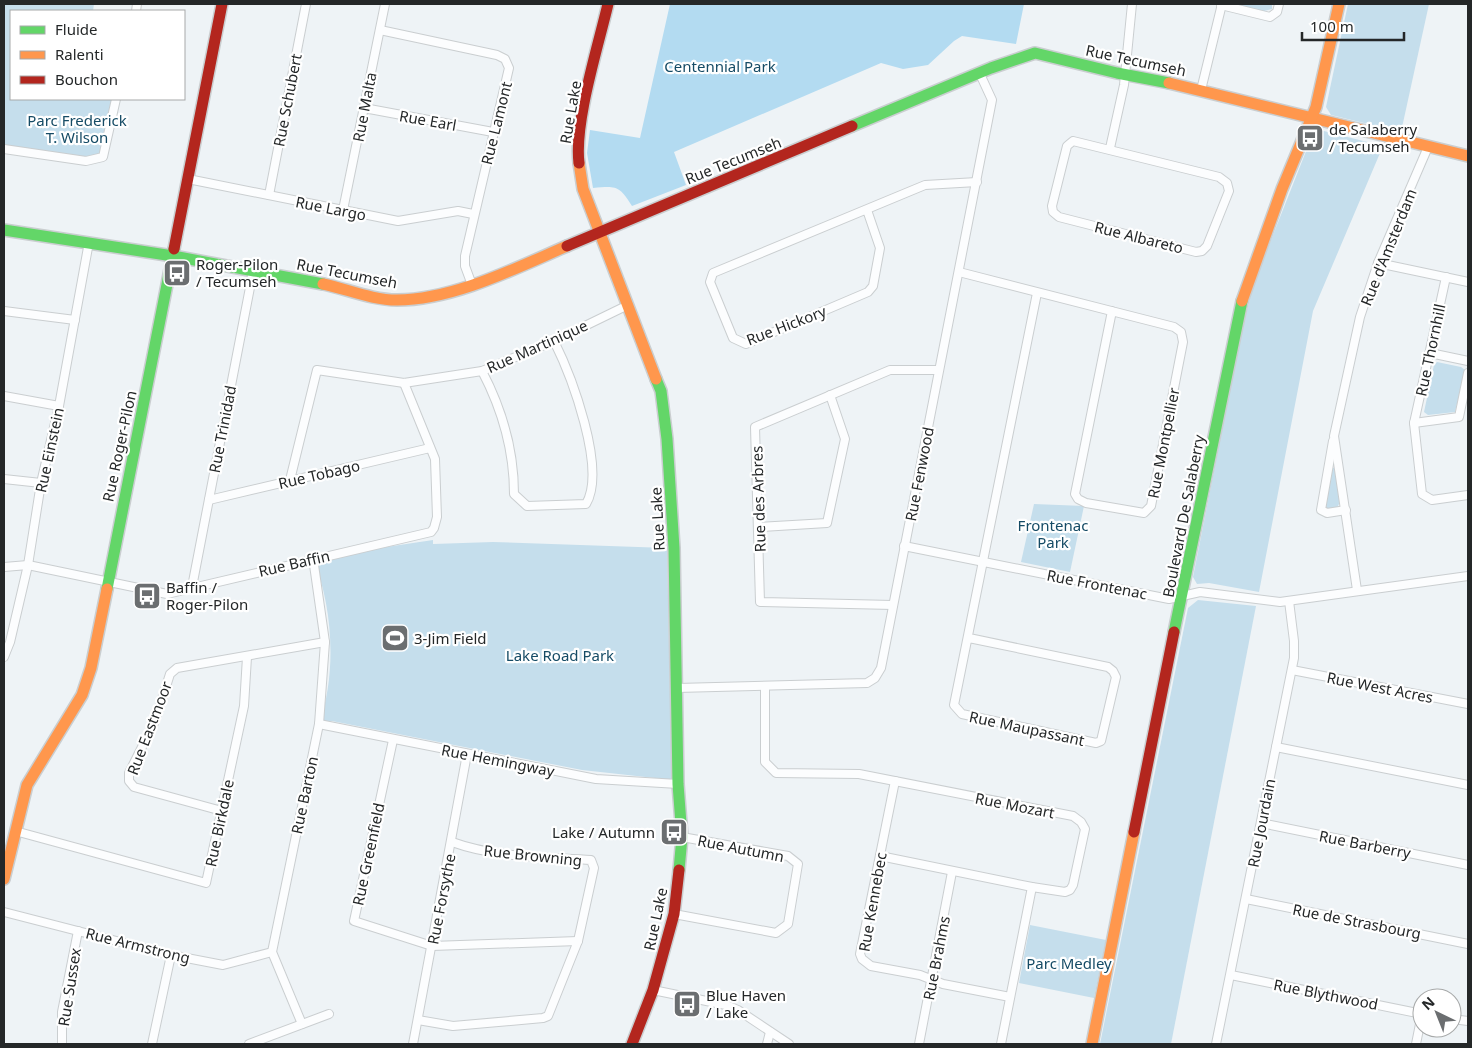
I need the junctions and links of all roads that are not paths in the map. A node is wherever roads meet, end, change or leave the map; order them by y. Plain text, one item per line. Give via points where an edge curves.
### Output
1 (222, 4) edge
2 (306, 4) edge
3 (385, 4) edge
4 (608, 4) edge
5 (1132, 4) edge
6 (1221, 4) edge
7 (1279, 4) edge
8 (1339, 4) edge
9 (380, 30) junction
10 (980, 74) junction
11 (1126, 74) junction
12 (1201, 90) junction
13 (116, 100) edge
14 (364, 108) junction
15 (1310, 118) junction
16 (493, 132) junction
17 (1428, 147) junction
18 (1110, 148) junction
19 (4, 149) edge
20 (1468, 156) edge
21 (188, 179) junction
22 (977, 182) junction
23 (268, 196) junction
24 (343, 210) junction
25 (867, 210) junction
26 (473, 214) junction
27 (4, 230) edge
28 (598, 232) junction
29 (90, 242) junction
30 (173, 256) junction
31 (1378, 263) junction
32 (253, 272) junction
33 (958, 272) junction
34 (1446, 277) junction
35 (1468, 282) edge
36 (472, 285) junction
37 (1037, 293) junction
38 (628, 305) junction
39 (4, 311) edge
40 (1112, 311) junction
41 (75, 320) junction
42 (554, 341) junction
43 (1430, 353) junction
44 (1468, 362) edge
45 (938, 370) junction
46 (482, 371) junction
47 (1468, 373) edge
48 (404, 383) junction
49 (830, 395) junction
50 (4, 396) edge
51 (59, 406) junction
52 (1414, 423) junction
53 (1334, 436) junction
54 (430, 448) junction
55 (4, 479) edge
56 (290, 480) junction
57 (41, 483) junction
58 (1468, 495) edge
59 (209, 500) junction
60 (1346, 510) junction
61 (760, 527) junction
62 (904, 546) junction
63 (313, 558) junction
64 (982, 562) junction
65 (28, 565) junction
66 (4, 567) edge
67 (1468, 576) edge
68 (108, 583) junction
69 (192, 587) junction
70 (1357, 590) junction
71 (1182, 595) junction
72 (1289, 601) junction
73 (893, 605) junction
74 (969, 638) junction
75 (325, 642) junction
76 (4, 657) edge
77 (247, 657) junction
78 (1292, 670) junction
79 (765, 686) junction
80 (677, 688) junction
81 (1468, 704) edge
82 (319, 724) junction
83 (393, 740) junction
84 (1276, 747) junction
85 (467, 754) junction
86 (895, 781) junction
87 (678, 784) junction
88 (1468, 785) edge
89 (222, 811) junction
90 (1261, 823) junction
91 (15, 831) junction
92 (682, 837) junction
93 (452, 842) junction
94 (880, 856) junction
95 (1468, 864) edge
96 (952, 872) junction
97 (4, 879) edge
98 (1032, 887) junction
99 (1246, 899) junction
100 (4, 912) edge
101 (674, 914) junction
102 (78, 930) junction
103 (578, 941) junction
104 (1468, 944) edge
105 (432, 946) junction
106 (272, 952) junction
107 (171, 955) junction
108 (1230, 975) junction
109 (932, 980) junction
110 (653, 990) junction
111 (1010, 997) junction
112 (1412, 1012) edge
113 (329, 1014) dead end
114 (418, 1020) junction
115 (302, 1024) junction
116 (770, 1032) junction
117 (62, 1044) edge
118 (152, 1044) edge
119 (249, 1044) edge
120 (413, 1044) edge
121 (632, 1044) edge
122 (767, 1044) edge
123 (789, 1044) edge
124 (919, 1044) edge
125 (1001, 1044) edge
126 (1092, 1044) edge
127 (1216, 1044) edge

1 - 21 street, Rue Roger-Pilon
2 - 23 street, Rue Schubert
3 - 9 street, Rue Malta
4 - 28 street, Rue Lake via 578,135 583,189
5 - 11 street
6 - 7 street via 1270,17 1277,12
6 - 12 street
8 - 15 street, Boulevard De Salaberry via 1317,103
9 - 14 street, Rue Malta
9 - 16 street, Rue Lamont via 505,59 510,68
10 - 11 street, Rue Tecumseh via 1025,54 1035,53
10 - 22 street, Rue Fenwood via 992,100
10 - 28 street, Rue Tecumseh
11 - 12 street, Rue Tecumseh
11 - 18 street
12 - 15 street, Rue Tecumseh
13 - 19 street via 103,157 86,161
14 - 16 street, Rue Earl
14 - 24 street, Rue Malta
15 - 17 street, Rue Tecumseh
15 - 71 street, Boulevard De Salaberry via 1241,303
16 - 26 street, Rue Lamont
17 - 20 street, Rue Tecumseh
17 - 31 street, Rue d'Amsterdam
18 - 18 street, Rue Albareto via 1073,141 1067,146 1053,212 1196,252 1208,246 1229,191 1227,183 1219,177
21 - 23 street, Rue Largo
21 - 30 street, Rue Roger-Pilon
22 - 25 street, Rue Hickory via 925,185
22 - 33 street, Rue Fenwood
23 - 24 street, Rue Largo
24 - 26 street, Rue Largo via 398,221 458,211
25 - 25 street, Rue Hickory via 713,273 710,282 733,338 746,344 868,292 873,286 880,248
26 - 36 street, Rue Lamont via 465,256
27 - 29 street, Rue Tecumseh
28 - 36 street, Rue Tecumseh
28 - 38 street, Rue Lake
29 - 30 street, Rue Tecumseh
29 - 41 street, Rue Einstein
30 - 32 street, Rue Tecumseh
30 - 68 street, Rue Roger-Pilon
31 - 34 street
31 - 53 street, Rue d'Amsterdam via 1360,318
32 - 36 street, Rue Tecumseh via 397,300 437,295
32 - 59 street, Rue Trinidad
33 - 37 street, Rue Montpellier
33 - 45 street, Rue Fenwood
34 - 35 street
34 - 43 street, Rue Thornhill
37 - 40 street, Rue Montpellier
37 - 64 street, Rue Maupassant
38 - 42 street, Rue Martinique
38 - 80 street, Rue Lake via 661,391 674,548
39 - 41 street
40 - 40 street, Rue Montpellier via 1174,327 1181,332 1183,342 1151,506 1144,513 1086,503 1076,494
41 - 51 street, Rue Einstein
42 - 46 street, Rue Martinique
42 - 46 street via 572,378 584,415 592,488 586,504 527,506 514,494 509,438
43 - 44 street
43 - 52 street, Rue Thornhill
45 - 49 street, Rue des Arbres via 890,370
45 - 62 street, Rue Fenwood
46 - 48 street, Rue Martinique
47 - 52 street via 1459,417
48 - 54 street, Rue Baffin
48 - 56 street, Rue Martinique via 317,370
49 - 61 street, Rue des Arbres via 755,427
49 - 61 street via 844,439 827,523
50 - 51 street
51 - 57 street, Rue Einstein
52 - 58 street, Rue Thornhill via 1422,494 1432,500
53 - 60 street, Rue d'Amsterdam
53 - 60 street, Rue d'Amsterdam via 1321,510 1327,513
54 - 56 street, Rue Tobago
54 - 63 street, Rue Baffin via 435,459 437,517 432,531
55 - 57 street
56 - 59 street, Rue Tobago
57 - 65 street, Rue Einstein
59 - 69 street, Rue Trinidad
60 - 70 street, Rue d'Amsterdam
61 - 73 street, Rue des Arbres via 760,602
62 - 64 street, Rue Frontenac
62 - 73 street, Rue Fenwood
63 - 69 street, Rue Baffin
63 - 75 street, Rue Barton
64 - 71 street, Rue Frontenac via 1170,599
64 - 74 street, Rue Maupassant
65 - 66 street, Rue Baffin
65 - 68 street, Rue Baffin
65 - 76 street, Rue Einstein
67 - 70 street, Rue Frontenac
68 - 69 street, Rue Baffin via 167,594
68 - 91 street, Rue Roger-Pilon via 91,668 82,695 27,785
70 - 72 street, Rue Frontenac
71 - 72 street, Rue Frontenac via 1200,592
71 - 126 street, Boulevard De Salaberry
72 - 78 street, Rue Jourdain via 1294,648
73 - 79 street, Rue Fenwood via 881,668 876,678 867,683
74 - 74 street, Rue Maupassant via 954,705 956,710 962,714 1096,743 1100,741 1116,677 1114,671 1108,667
75 - 77 street, Rue Eastmoor
75 - 82 street, Rue Barton
77 - 89 street, Rue Birkdale via 244,706
77 - 89 street, Rue Eastmoor via 177,668 170,674 155,721 129,774 129,781 134,787
78 - 81 street, Rue West Acres
78 - 84 street, Rue Jourdain
79 - 80 street, Rue Fenwood
79 - 86 street, Rue Mozart via 765,762 776,773 859,774
80 - 87 street, Rue Lake
82 - 83 street, Rue Hemingway
82 - 106 street, Rue Barton
83 - 85 street, Rue Hemingway
83 - 105 street, Rue Greenfield via 354,921
84 - 88 street
84 - 90 street, Rue Jourdain
85 - 87 street, Rue Hemingway via 606,780
85 - 93 street, Rue Forsythe
86 - 94 street, Rue Kennebec
86 - 98 street, Rue Mozart via 1073,816 1081,822 1085,829 1070,890
87 - 92 street, Rue Lake
89 - 91 street, Rue Birkdale via 206,883
90 - 95 street, Rue Barberry
90 - 99 street, Rue Jourdain
91 - 97 street, Rue Roger-Pilon
92 - 101 street, Rue Lake
92 - 101 street, Rue Autumn via 788,856 798,864 788,924 776,933
93 - 103 street, Rue Browning via 510,855 591,860 594,868
93 - 105 street, Rue Forsythe
94 - 96 street, Rue Mozart
94 - 109 street, Rue Kennebec via 860,954 862,959 871,966
96 - 98 street, Rue Mozart
96 - 109 street, Rue Brahms
98 - 111 street
99 - 104 street, Rue de Strasbourg
99 - 108 street, Rue Jourdain
100 - 102 street, Rue Armstrong
101 - 110 street, Rue Lake
102 - 107 street, Rue Armstrong
102 - 117 street, Rue Sussex via 62,1012
103 - 105 street, Rue Greenfield
103 - 114 street, Rue Browning via 548,1016 453,1026
105 - 114 street, Rue Forsythe
106 - 107 street, Rue Armstrong via 223,965
106 - 115 street
107 - 118 street
108 - 112 street, Rue Blythwood
108 - 127 street, Rue Jourdain
109 - 111 street, Rue Kennebec
109 - 124 street, Rue Brahms
110 - 116 street via 726,1005
110 - 121 street, Rue Lake
111 - 125 street
113 - 115 street
114 - 120 street, Rue Forsythe
115 - 119 street
116 - 122 street
116 - 123 street

